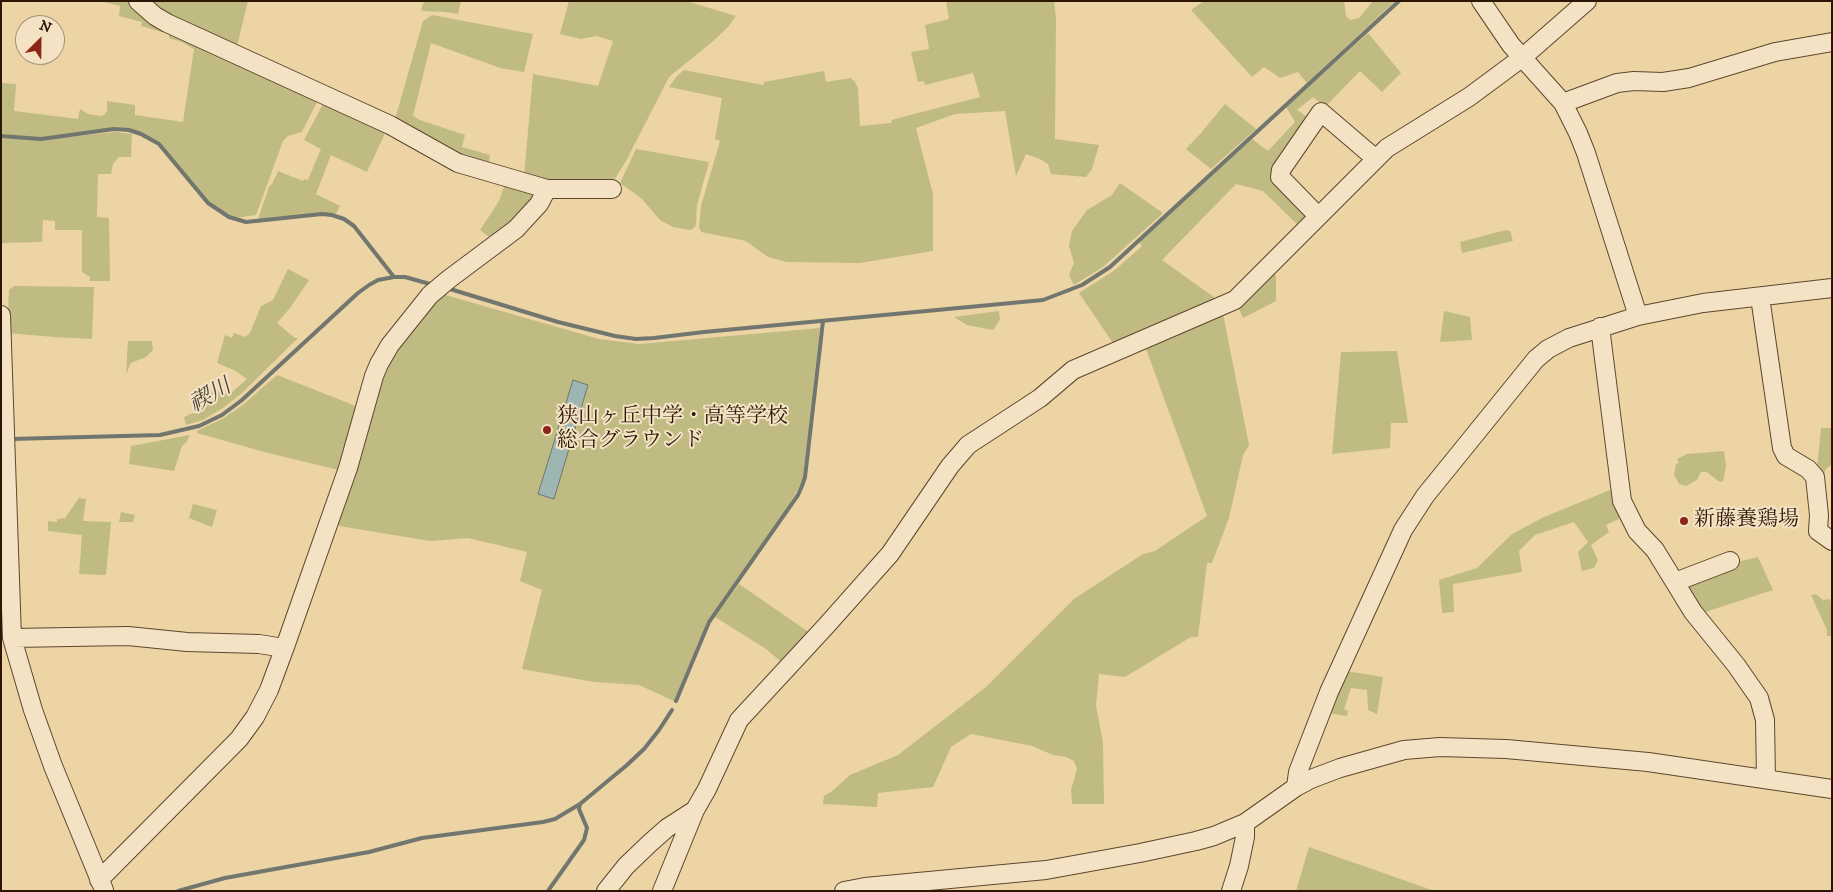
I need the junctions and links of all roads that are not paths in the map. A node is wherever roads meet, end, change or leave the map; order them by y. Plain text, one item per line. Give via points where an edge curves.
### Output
1 (138, 1) edge
2 (1481, 1) edge
3 (1586, 1) edge
4 (1832, 42) edge
5 (1523, 57) junction
6 (1563, 103) junction
7 (1376, 158) junction
8 (548, 189) junction
9 (612, 189) dead end
10 (1318, 216) junction
11 (1832, 288) edge
12 (1760, 297) junction
13 (1, 315) edge
14 (1638, 316) junction
15 (1600, 327) junction
16 (1832, 541) edge
17 (1730, 561) dead end
18 (1675, 582) junction
19 (10, 647) edge
20 (284, 648) junction
21 (1766, 779) junction
22 (1296, 787) junction
23 (1832, 789) edge
24 (695, 810) junction
25 (1245, 823) junction
26 (101, 886) edge
27 (606, 891) edge
28 (662, 891) edge
29 (844, 891) edge
30 (1231, 891) edge

1 - 8 street via 167,23 390,124 458,163
2 - 5 street via 1501,32
3 - 5 street
4 - 6 street via 1774,52 1690,78 1616,84
5 - 6 street
5 - 7 street
6 - 14 street via 1586,153
7 - 10 street
7 - 10 street via 1321,112 1280,170 1280,177
8 - 9 street
8 - 20 street via 516,229 430,295 385,353 374,376 348,468
10 - 24 street via 1235,300 1073,370 1040,398 968,445 890,554 739,720
11 - 12 street
12 - 14 street via 1703,303
12 - 16 street via 1782,448 1790,459 1815,477 1818,531
13 - 19 street
14 - 15 street
15 - 18 street via 1622,501 1637,531 1655,550
15 - 22 street via 1569,338 1536,359 1426,496 1403,530 1329,692 1298,772
17 - 18 street
18 - 21 street via 1693,612 1759,698 1765,720
19 - 20 street via 128,636
19 - 26 street
20 - 26 street via 269,690 240,739
21 - 22 street via 1648,762 1506,749 1440,747 1404,750 1340,768
21 - 23 street
22 - 25 street
24 - 27 street via 650,843
24 - 28 street
25 - 29 street via 1196,841 1046,870
25 - 30 street via 1245,837

